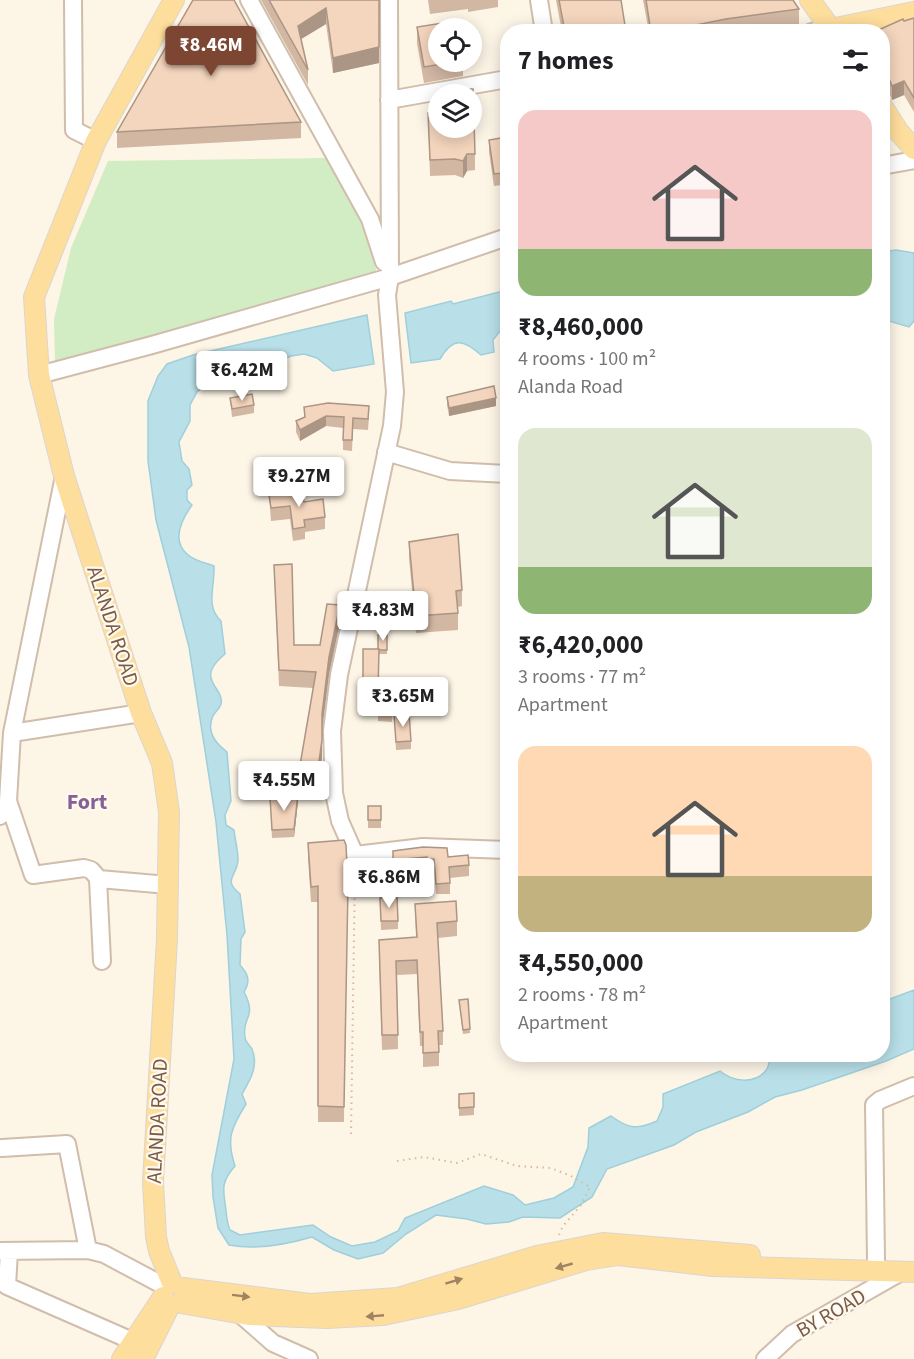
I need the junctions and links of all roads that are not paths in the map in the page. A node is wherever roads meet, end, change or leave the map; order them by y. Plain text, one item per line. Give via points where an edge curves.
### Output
1 (73, 0) edge
2 (174, 0) edge
3 (249, 0) edge
4 (390, 0) edge
5 (539, 0) edge
6 (810, 0) edge
7 (914, 12) edge
8 (543, 24) edge
9 (822, 24) edge
10 (855, 24) edge
11 (500, 80) edge
12 (389, 100) junction
13 (890, 118) edge
14 (96, 141) junction
15 (914, 149) edge
16 (914, 160) edge
17 (890, 164) edge
18 (500, 239) edge
19 (390, 277) junction
20 (39, 375) junction
21 (386, 452) junction
22 (500, 474) edge
23 (64, 476) junction
24 (141, 713) junction
25 (12, 733) junction
26 (8, 801) junction
27 (0, 816) edge
28 (500, 850) edge
29 (98, 879) junction
30 (168, 885) junction
31 (102, 961) dead end
32 (914, 1086) edge
33 (0, 1146) edge
34 (88, 1250) junction
35 (4, 1251) edge
36 (876, 1260) junction
37 (910, 1268) edge
38 (172, 1294) junction
39 (240, 1314) junction
40 (142, 1349) edge
41 (122, 1359) edge
42 (309, 1359) edge
43 (765, 1359) edge

1 - 14 street via 74,130
2 - 14 main road, ALANDA ROAD
3 - 19 street via 370,219
4 - 12 street
5 - 8 street
6 - 9 main road
7 - 10 main road
11 - 12 street
12 - 19 street
13 - 15 main road
14 - 20 main road, ALANDA ROAD via 34,297
16 - 17 street
18 - 19 street
19 - 20 street
19 - 21 street via 387,295 395,392
20 - 23 main road, ALANDA ROAD
21 - 22 street via 450,471
21 - 28 street via 339,675 332,731 334,793 340,821 355,855 423,847
23 - 24 main road, ALANDA ROAD
23 - 25 street
24 - 25 street
24 - 30 main road, ALANDA ROAD via 162,763 169,812
25 - 26 street
26 - 27 street
26 - 29 street via 33,875 84,868
29 - 30 street
29 - 31 street
30 - 38 main road, ALANDA ROAD via 153,1182 156,1237
32 - 36 street via 874,1105
33 - 34 street via 67,1144
34 - 35 street
34 - 38 street via 104,1254
35 - 40 street via 7,1286
36 - 37 main road
38 -> 36 main road via 310,1304 398,1298 537,1256 603,1243 787,1258
37 -> 39 main road via 695,1265 618,1255 586,1260 401,1313 327,1318
37 - 43 street, BY ROAD via 792,1334
38 - 39 main road
38 - 40 main road
39 - 42 street via 273,1343
40 - 41 main road

